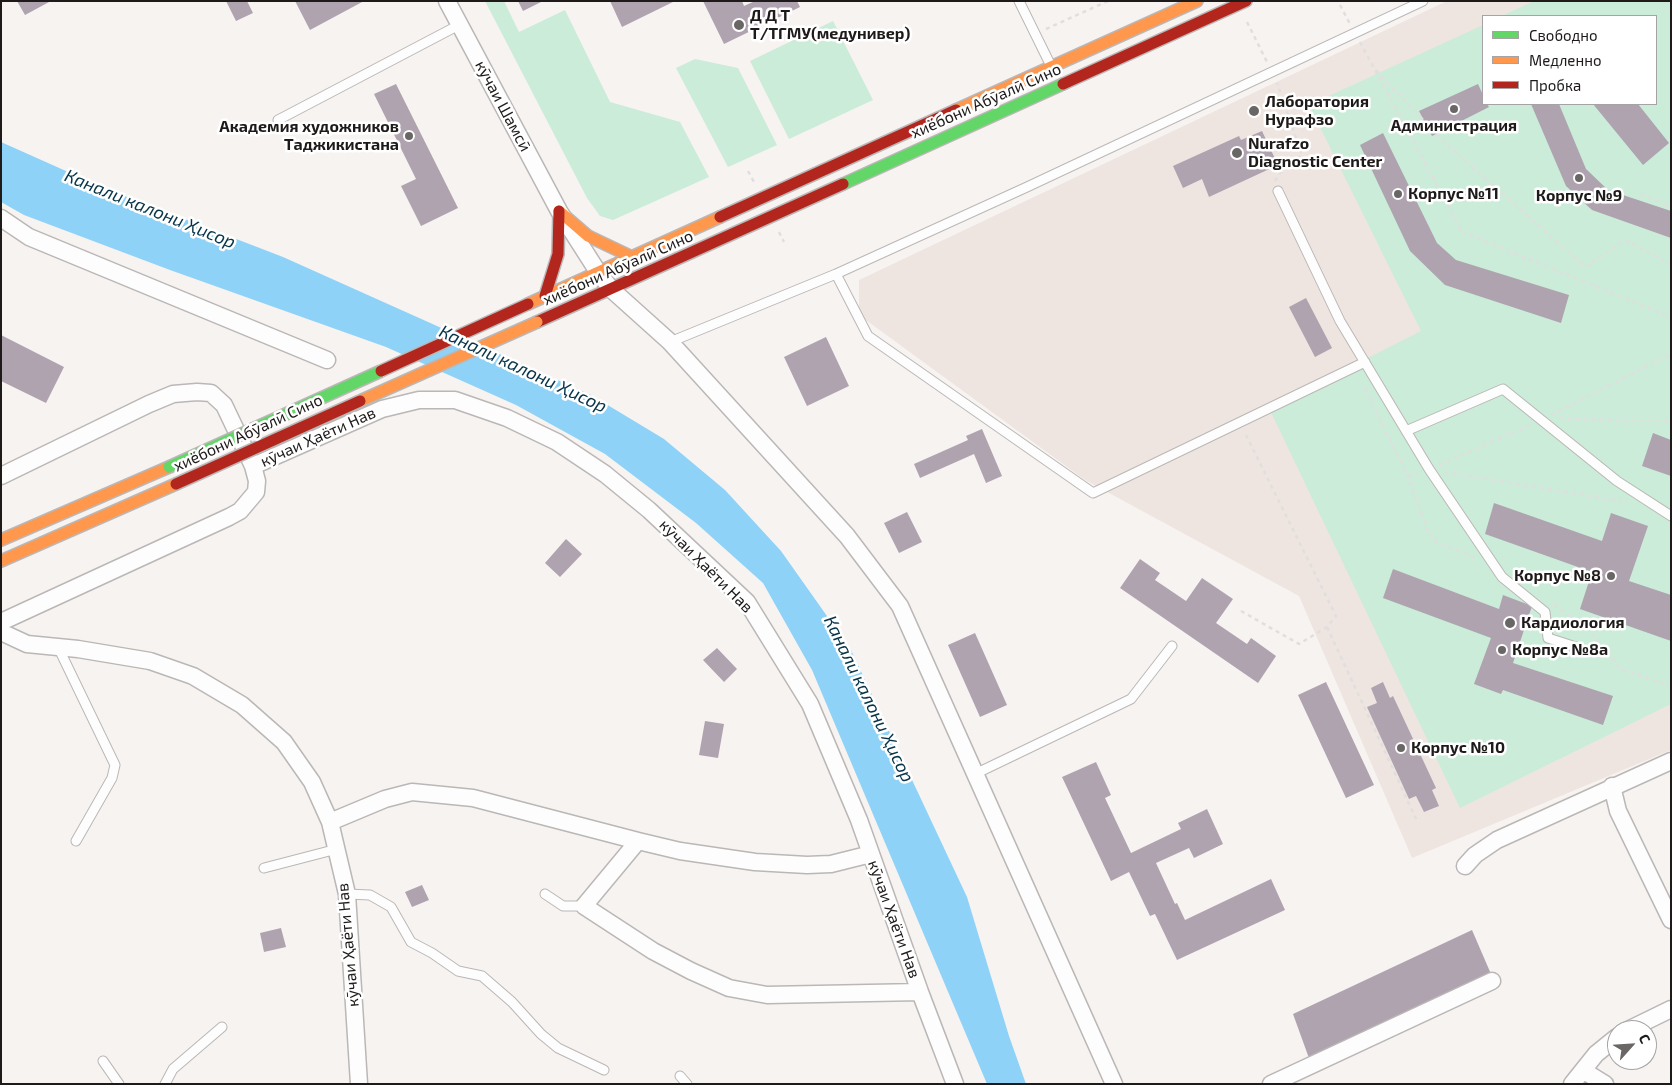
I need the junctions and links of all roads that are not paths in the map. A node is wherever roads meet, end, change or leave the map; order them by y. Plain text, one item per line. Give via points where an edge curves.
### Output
1 (446, 1) edge
2 (1019, 1) edge
3 (1196, 1) edge
4 (1423, 1) edge
5 (1242, 3) edge
6 (459, 25) junction
7 (1052, 67) junction
8 (278, 120) dead end
9 (1278, 191) road end
10 (559, 211) junction
11 (1, 218) edge
12 (632, 257) junction
13 (598, 272) junction
14 (836, 274) junction
15 (612, 289) junction
16 (545, 296) junction
17 (670, 342) junction
18 (328, 360) dead end
19 (1365, 362) junction
20 (1406, 431) junction
21 (253, 466) junction
22 (1, 476) edge
23 (1671, 516) edge
24 (1, 540) edge
25 (1, 561) edge
26 (1, 622) edge
27 (1, 632) edge
28 (1172, 646) dead end
29 (58, 647) junction
30 (1579, 648) dead end
31 (1671, 761) edge
32 (975, 774) junction
33 (1612, 786) junction
34 (330, 822) junction
35 (76, 841) dead end
36 (638, 841) junction
37 (337, 849) junction
38 (871, 854) junction
39 (1465, 866) dead end
40 (264, 868) dead end
41 (347, 894) junction
42 (545, 894) dead end
43 (584, 906) junction
44 (1671, 920) edge
45 (1492, 981) dead end
46 (920, 992) junction
47 (1671, 1009) edge
48 (1648, 1020) edge
49 (222, 1026) dead end
50 (1607, 1045) edge
51 (103, 1061) dead end
52 (604, 1070) dead end
53 (1584, 1071) junction
54 (680, 1076) dead end
55 (118, 1084) edge
56 (164, 1084) edge
57 (359, 1084) edge
58 (687, 1084) edge
59 (955, 1084) edge
60 (1114, 1084) edge
61 (1271, 1084) edge
62 (1572, 1084) edge
63 (1605, 1084) edge

1 - 6 street, кӯчаи Шамсӣ
2 - 7 lane
3 - 7 main road, хиёбони Абӯалӣ Сино
4 - 14 lane
5 - 15 main road, хиёбони Абӯалӣ Сино
6 - 8 lane
6 - 10 street, кӯчаи Шамсӣ
7 - 12 main road, хиёбони Абӯалӣ Сино
9 - 19 lane via 1340,321
10 - 12 main road via 588,236
10 - 13 street, кӯчаи Шамсӣ
10 - 16 main road via 558,254
11 - 18 street via 29,237
12 - 13 main road, хиёбони Абӯалӣ Сино
13 - 15 street, кӯчаи Шамсӣ
13 - 16 main road, хиёбони Абӯалӣ Сино
14 - 17 lane
14 - 19 lane via 868,336 1093,493
15 - 17 street, кӯчаи Шамсӣ
15 - 25 main road, хиёбони Абӯалӣ Сино, bridge
16 - 24 main road, хиёбони Абӯалӣ Сино, bridge
17 - 32 street, кӯчаи Шамсӣ via 847,536 900,606
19 - 20 lane
20 - 23 lane via 1503,389 1617,481
20 - 30 lane via 1502,577 1545,612 1548,638
21 - 22 street via 224,405 211,393 196,392 174,394 149,404
21 - 26 street via 256,492 240,510
21 - 38 street, кӯчаи Ҳаёти Нав via 382,409 438,399 455,400 506,418 581,457 649,510 747,602 810,704 836,760
27 - 29 street, кӯчаи Ҳаёти Нав via 27,644
28 - 32 lane via 1131,699
29 - 34 street, кӯчаи Ҳаёти Нав via 150,661 193,676 242,705 284,742 312,782
29 - 35 lane via 115,765 112,778
31 - 33 street
32 - 60 street, кӯчаи Шамсӣ
33 - 39 street via 1497,840
33 - 44 street via 1618,811
34 - 36 street via 385,799 412,792 473,798
34 - 37 street, кӯчаи Ҳаёти Нав
36 - 38 street via 680,851 807,866
36 - 43 street
37 - 40 lane
37 - 41 street, кӯчаи Ҳаёти Нав
38 - 46 street, кӯчаи Ҳаёти Нав
41 - 52 lane via 370,895 391,907 411,942 458,971 482,976 558,1048
41 - 57 street, кӯчаи Ҳаёти Нав
42 - 43 lane via 564,906
43 - 46 street via 653,951 728,988 767,996
45 - 61 street
46 - 59 street, кӯчаи Ҳаёти Нав
47 - 48 street
49 - 56 lane via 172,1069
50 - 53 street
51 - 55 lane
53 - 62 street
53 - 63 street
54 - 58 lane

